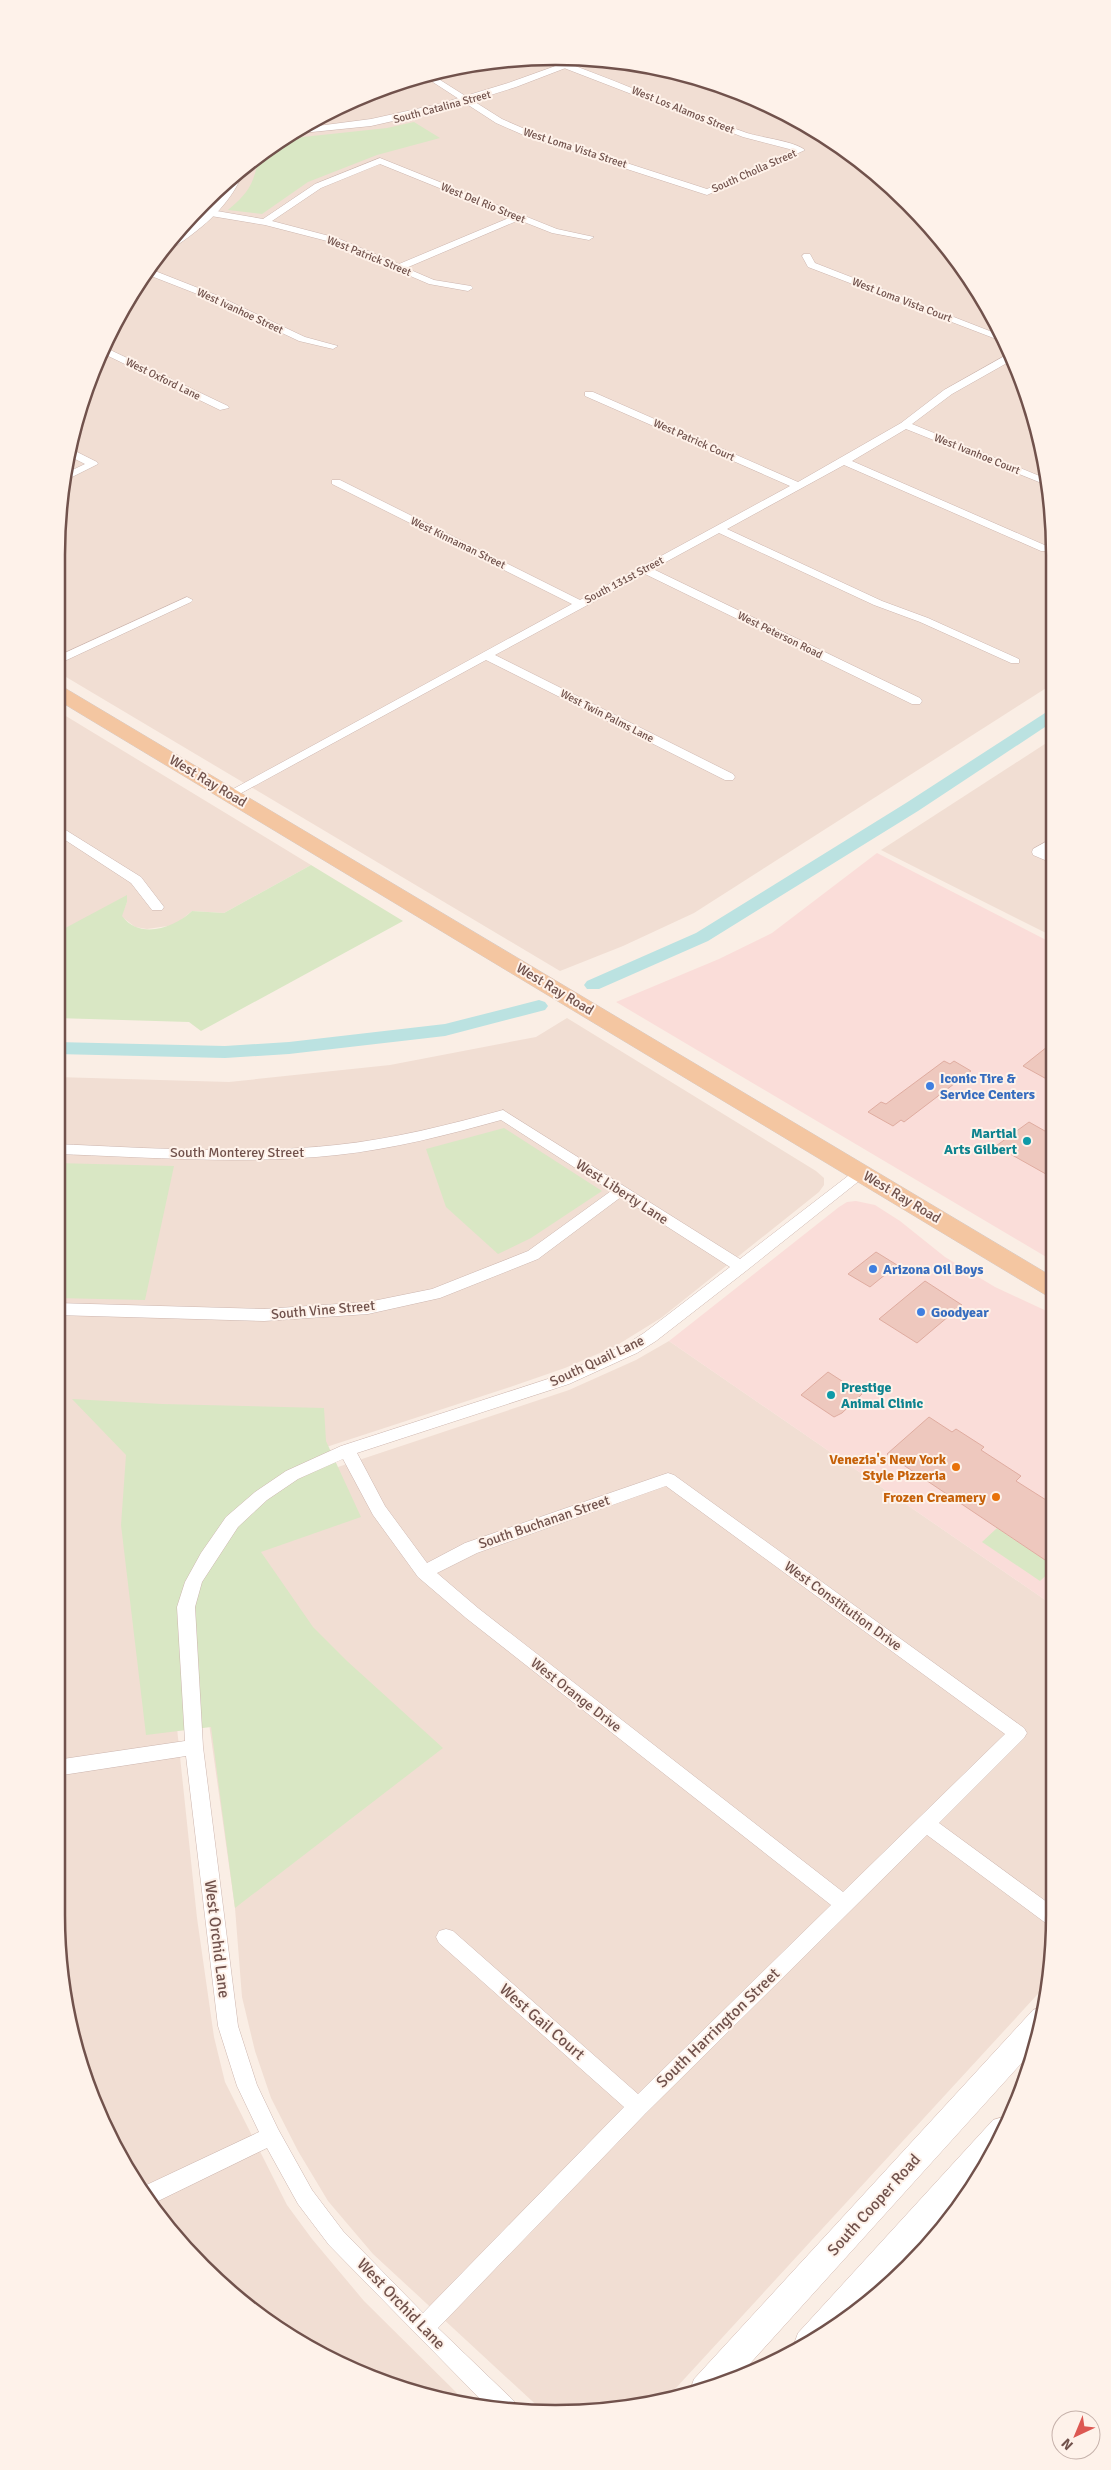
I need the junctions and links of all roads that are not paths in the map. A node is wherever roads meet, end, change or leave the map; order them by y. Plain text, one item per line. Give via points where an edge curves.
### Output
1 (567, 66) joint
2 (434, 81) edge
3 (468, 101) junction
4 (312, 130) edge
5 (801, 150) joint
6 (232, 187) edge
7 (707, 192) joint
8 (211, 213) junction
9 (518, 217) junction
10 (265, 222) junction
11 (184, 235) edge
12 (589, 237) dead end
13 (807, 256) dead end
14 (400, 267) junction
15 (155, 274) edge
16 (468, 288) dead end
17 (993, 336) edge
18 (333, 346) dead end
19 (109, 353) edge
20 (1005, 360) edge
21 (589, 394) dead end
22 (224, 408) dead end
23 (905, 424) junction
24 (75, 455) edge
25 (844, 461) junction
26 (72, 474) edge
27 (1040, 479) edge
28 (336, 482) dead end
29 (798, 486) junction
30 (718, 529) junction
31 (1046, 549) dead end
32 (644, 570) junction
33 (187, 600) dead end
34 (580, 604) junction
35 (486, 655) junction
36 (65, 658) edge
37 (1015, 661) dead end
38 (65, 696) edge
39 (916, 701) dead end
40 (729, 777) dead end
41 (230, 794) junction
42 (65, 834) edge
43 (1046, 847) edge
44 (1046, 856) edge
45 (157, 908) dead end
46 (503, 1115) joint
47 (65, 1149) edge
48 (862, 1173) junction
49 (620, 1191) junction
50 (741, 1267) junction
51 (1046, 1284) edge
52 (65, 1309) edge
53 (347, 1450) junction
54 (668, 1478) joint
55 (424, 1572) junction
56 (1018, 1733) joint
57 (194, 1747) junction
58 (65, 1767) edge
59 (926, 1824) junction
60 (844, 1904) junction
61 (1046, 1912) edge
62 (446, 1937) dead end
63 (1031, 2032) edge
64 (638, 2107) junction
65 (271, 2136) junction
66 (985, 2149) edge
67 (152, 2193) edge
68 (833, 2319) edge
69 (423, 2328) junction
70 (716, 2378) edge
71 (499, 2402) edge

1 - 3 street, South Catalina Street
1 - 5 street, West Los Alamos Street via 746,135
2 - 3 street, West Loma Vista Street
3 - 4 street, South Catalina Street via 382,122
3 - 7 street, West Loma Vista Street via 498,121 531,136
5 - 7 street, South Cholla Street
6 - 8 street
8 - 10 street, West Patrick Street
8 - 11 street
9 - 10 street, West Del Rio Street via 380,161 318,186
9 - 12 street, West Del Rio Street via 555,231
9 - 14 street
10 - 14 street, West Patrick Street via 334,240
13 - 17 street, West Loma Vista Court via 811,265
14 - 16 street, West Patrick Street via 432,282
15 - 18 street, West Ivanhoe Street via 302,339
19 - 22 street, West Oxford Lane
20 - 23 street, South 131st Street via 948,392
21 - 29 street, West Patrick Court
23 - 25 street, South 131st Street
23 - 27 street, West Ivanhoe Court
24 - 26 street via 93,464
25 - 29 street, South 131st Street
25 - 31 street
28 - 34 street, West Kinnaman Street
29 - 30 street, South 131st Street
30 - 32 street, South 131st Street
30 - 37 street via 878,603
32 - 34 street, South 131st Street
32 - 39 street, West Peterson Road
33 - 36 street
34 - 35 street, South 131st Street
35 - 40 street, West Twin Palms Lane
35 - 41 street, South 131st Street
38 - 41 main road, West Ray Road
41 - 48 main road, West Ray Road
42 - 45 street via 136,880
43 - 44 street via 1038,852
46 - 47 street, South Monterey Street via 420,1137 337,1150 269,1155
46 - 49 street, West Liberty Lane
48 - 50 street, South Quail Lane
48 - 51 main road, West Ray Road
49 - 50 street, West Liberty Lane
49 - 52 street, South Vine Street via 533,1255 435,1294 368,1308 264,1314
50 - 53 street, South Quail Lane via 631,1349 563,1380
53 - 55 street, West Orange Drive via 379,1510
53 - 57 street, West Orchid Lane via 292,1474 261,1496 232,1522 194,1582 186,1607
54 - 55 street, South Buchanan Street via 471,1548
54 - 56 street, West Constitution Drive
55 - 60 street, West Orange Drive
56 - 59 street, South Harrington Street
57 - 58 street
57 - 65 street, West Orchid Lane via 228,2026 247,2086
59 - 60 street, South Harrington Street
59 - 61 street
60 - 64 street, South Harrington Street
62 - 64 street, West Gail Court
63 - 70 main road, South Cooper Road
64 - 69 street, South Harrington Street
65 - 67 street
65 - 69 street, West Orchid Lane via 305,2197 336,2238
66 - 68 main road
69 - 71 street, West Orchid Lane

